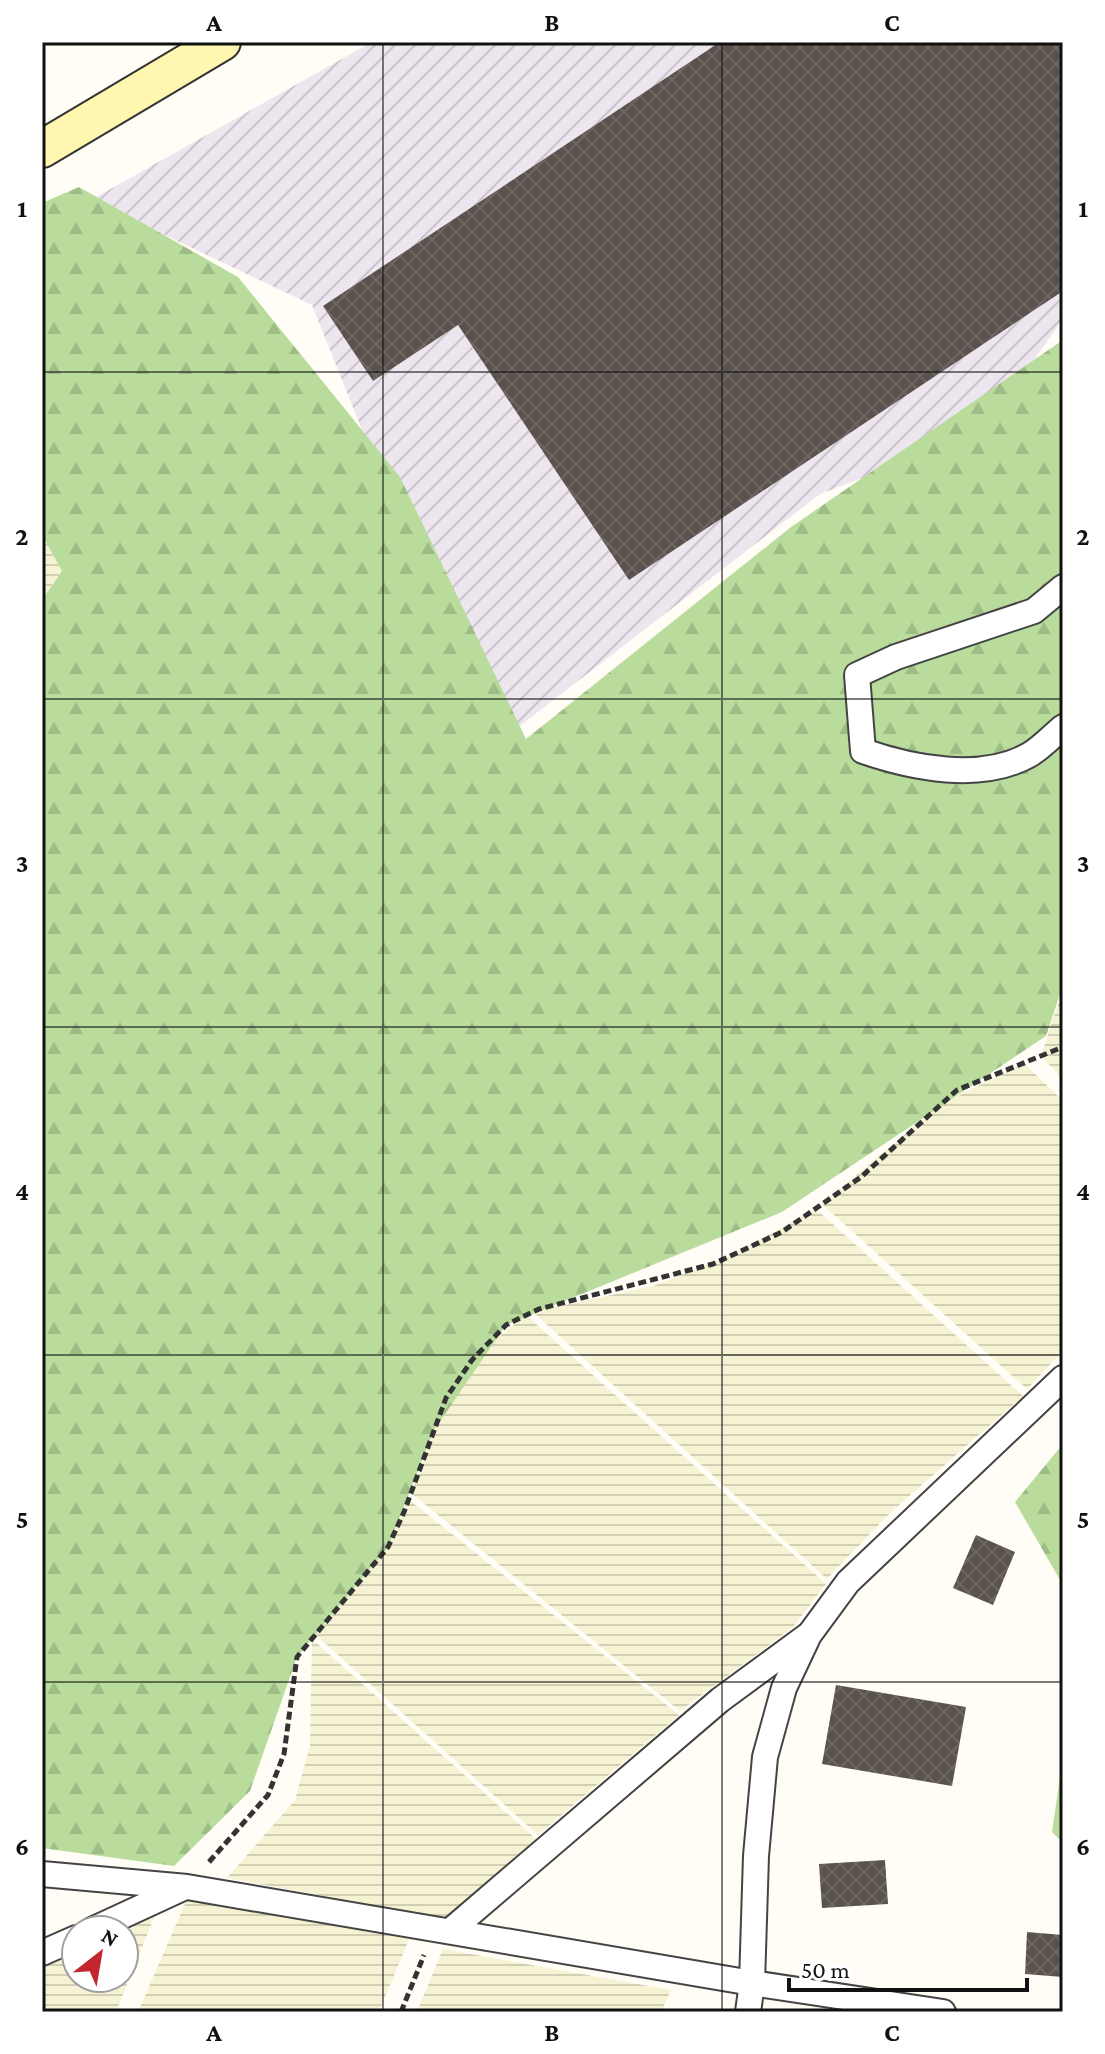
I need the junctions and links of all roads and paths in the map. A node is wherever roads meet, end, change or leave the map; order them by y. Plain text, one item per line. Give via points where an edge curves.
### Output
1 (222, 42) edge
2 (42, 149) edge
3 (1063, 587) edge
4 (1063, 727) edge
5 (1063, 1047) edge
6 (1063, 1378) edge
7 (809, 1635) junction
8 (42, 1874) edge
9 (187, 1887) junction
10 (127, 1914) edge
11 (442, 1930) junction
12 (752, 1983) junction
13 (401, 2012) edge
14 (748, 2012) edge
15 (943, 2012) edge

1 - 2 street
3 - 4 street via 1034,611 857,675 863,751 892,761 959,770 1007,765 1031,754
5 - 9 path via 957,1090 861,1177 782,1232 713,1264 539,1309 506,1325 472,1360 446,1398 388,1547 297,1657 284,1754 268,1795
6 - 7 street via 848,1582
7 - 11 street via 720,1700
7 - 12 street via 784,1688 765,1757
8 - 9 street
9 - 10 street
9 - 11 street
11 - 12 street
11 - 13 path
12 - 14 street
12 - 15 street

